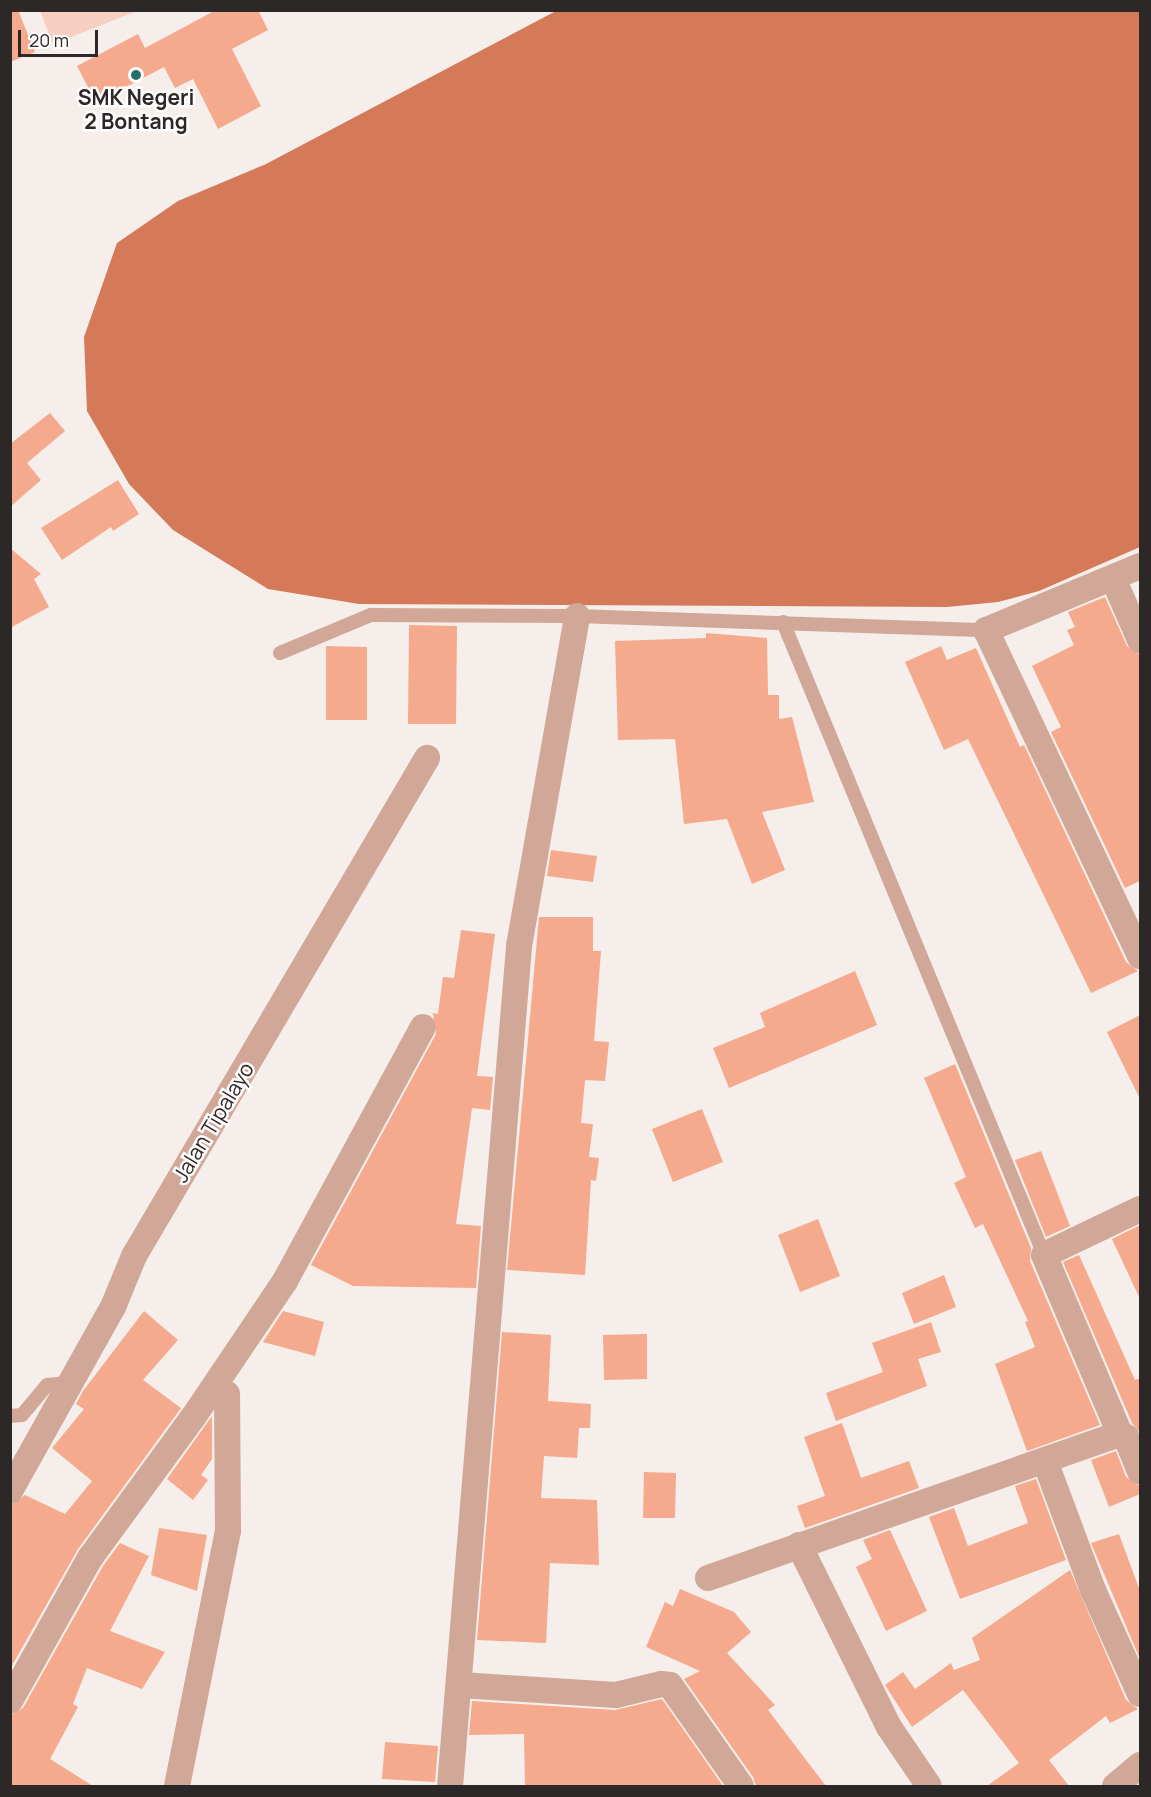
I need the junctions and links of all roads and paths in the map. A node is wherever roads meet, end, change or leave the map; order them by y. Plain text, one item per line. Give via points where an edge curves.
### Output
1 (1140, 566) edge
2 (1113, 578) junction
3 (577, 616) junction
4 (783, 622) junction
5 (986, 630) junction
6 (1140, 640) edge
7 (280, 653) dead end
8 (427, 758) dead end
9 (1134, 925) edge
10 (1140, 956) edge
11 (423, 1027) dead end
12 (1140, 1209) edge
13 (1044, 1255) junction
14 (71, 1383) junction
15 (227, 1394) dead end
16 (10, 1416) edge
17 (1129, 1434) edge
18 (1045, 1461) junction
19 (1140, 1472) edge
20 (10, 1491) edge
21 (799, 1545) junction
22 (708, 1578) dead end
23 (460, 1685) junction
24 (1140, 1694) edge
25 (10, 1701) edge
26 (1140, 1765) edge
27 (177, 1786) edge
28 (450, 1786) edge
29 (741, 1786) edge
30 (929, 1786) edge
31 (1115, 1786) edge

1 - 2 street
2 - 5 street
2 - 6 street
3 - 4 lane
3 - 7 lane via 371,615
3 - 23 street via 519,946
4 - 5 lane
4 - 13 lane
5 - 9 street
8 - 14 street, Jalan Tipalayo via 134,1256 113,1307
9 - 10 street
11 - 25 street via 285,1281 194,1416 90,1558
12 - 13 street
13 - 17 street
14 - 16 lane via 47,1385 22,1415
14 - 20 street, Jalan Tipalayo
15 - 27 street via 228,1531
17 - 18 street
17 - 19 street
18 - 21 street
18 - 24 street via 1093,1590
21 - 22 street
21 - 30 street via 889,1727
23 - 28 street
23 - 29 street via 616,1695 670,1685
26 - 31 street

